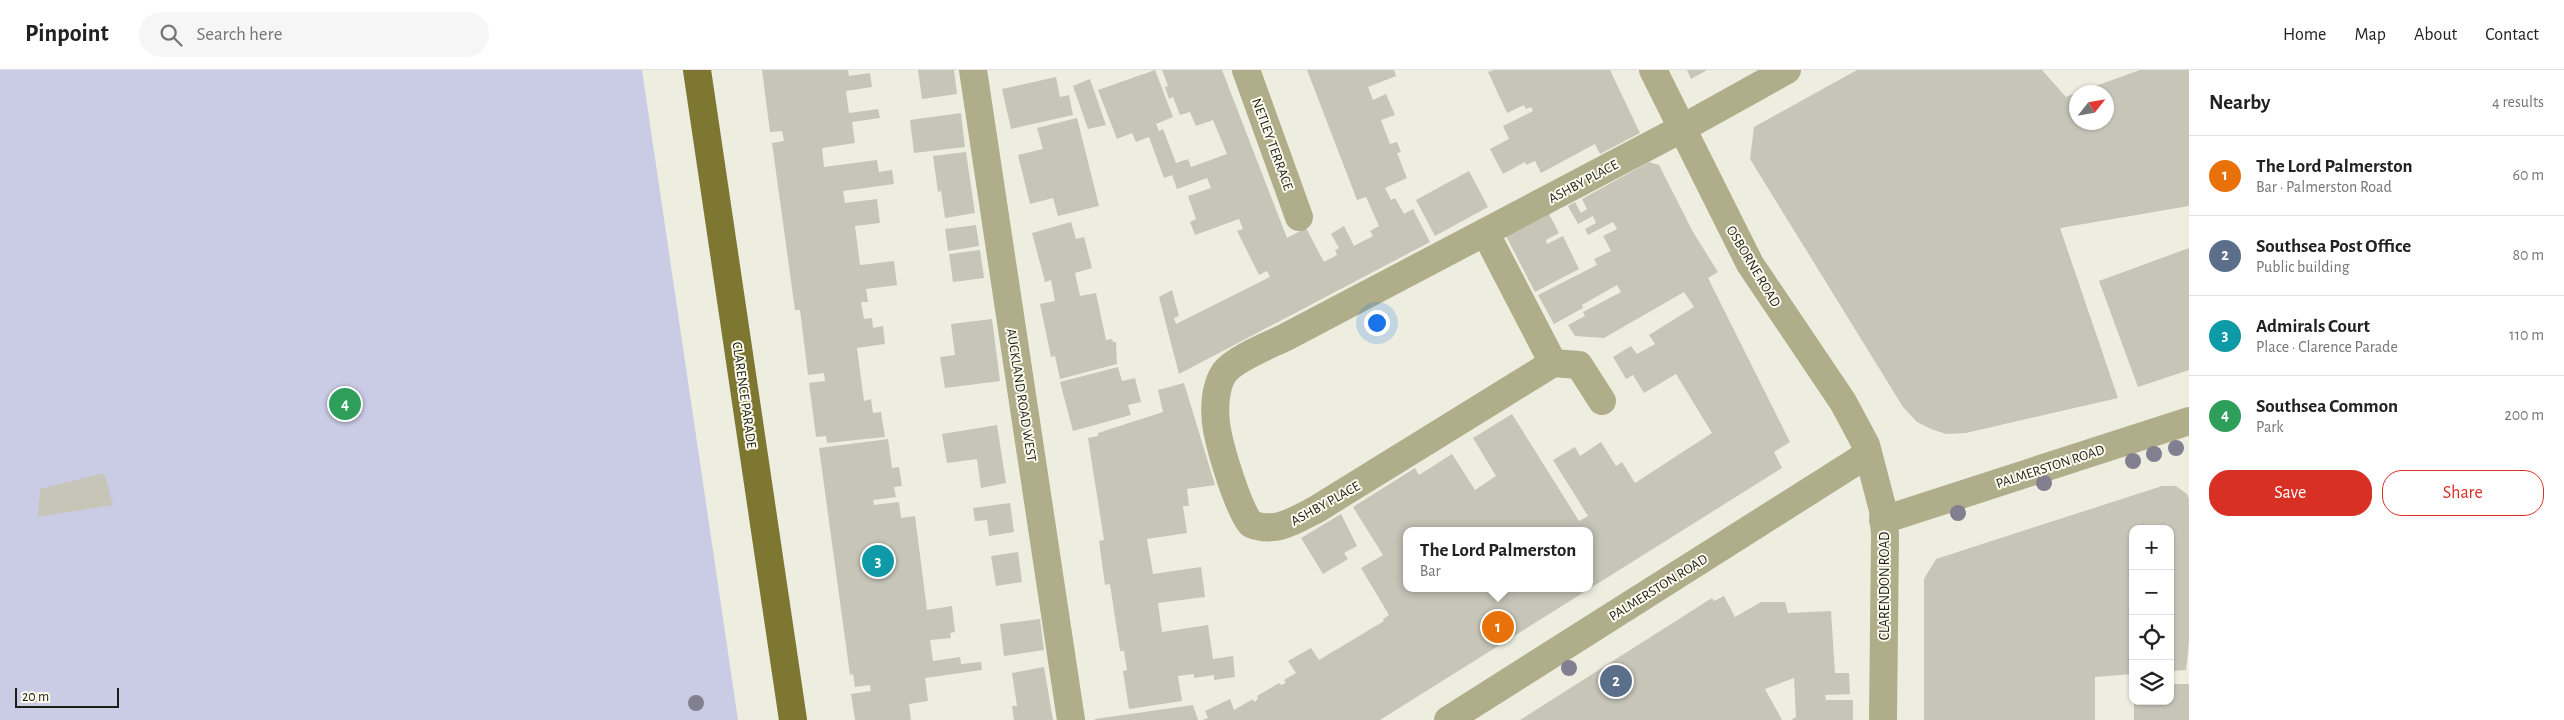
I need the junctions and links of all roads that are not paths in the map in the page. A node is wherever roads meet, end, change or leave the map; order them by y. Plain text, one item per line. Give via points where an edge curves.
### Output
1 (697, 70) edge
2 (973, 70) edge
3 (1246, 70) edge
4 (1653, 70) edge
5 (1787, 70) edge
6 (1681, 129) junction
7 (1299, 217) dead end
8 (1485, 232) junction
9 (1553, 363) junction
10 (1602, 401) dead end
11 (2189, 421) edge
12 (1868, 454) junction
13 (1883, 520) junction
14 (793, 720) edge
15 (1071, 720) edge
16 (1448, 720) edge
17 (1883, 720) edge

1 - 14 main road, CLARENCE PARADE
2 - 15 street, AUCKLAND ROAD WEST
3 - 7 street, NETLEY TERRACE
4 - 6 street, OSBORNE ROAD
5 - 6 street, ASHBY PLACE
6 - 8 street, ASHBY PLACE
6 - 12 street, OSBORNE ROAD via 1750,264 1843,402
8 - 9 street
8 - 9 street, ASHBY PLACE via 1235,363 1224,373 1217,398 1218,430 1245,516 1251,524 1267,528 1299,518 1376,474
9 - 10 street via 1579,364
11 - 13 street, PALMERSTON ROAD
12 - 13 street, CLARENDON ROAD
12 - 16 street, PALMERSTON ROAD
13 - 17 street, CLARENDON ROAD

